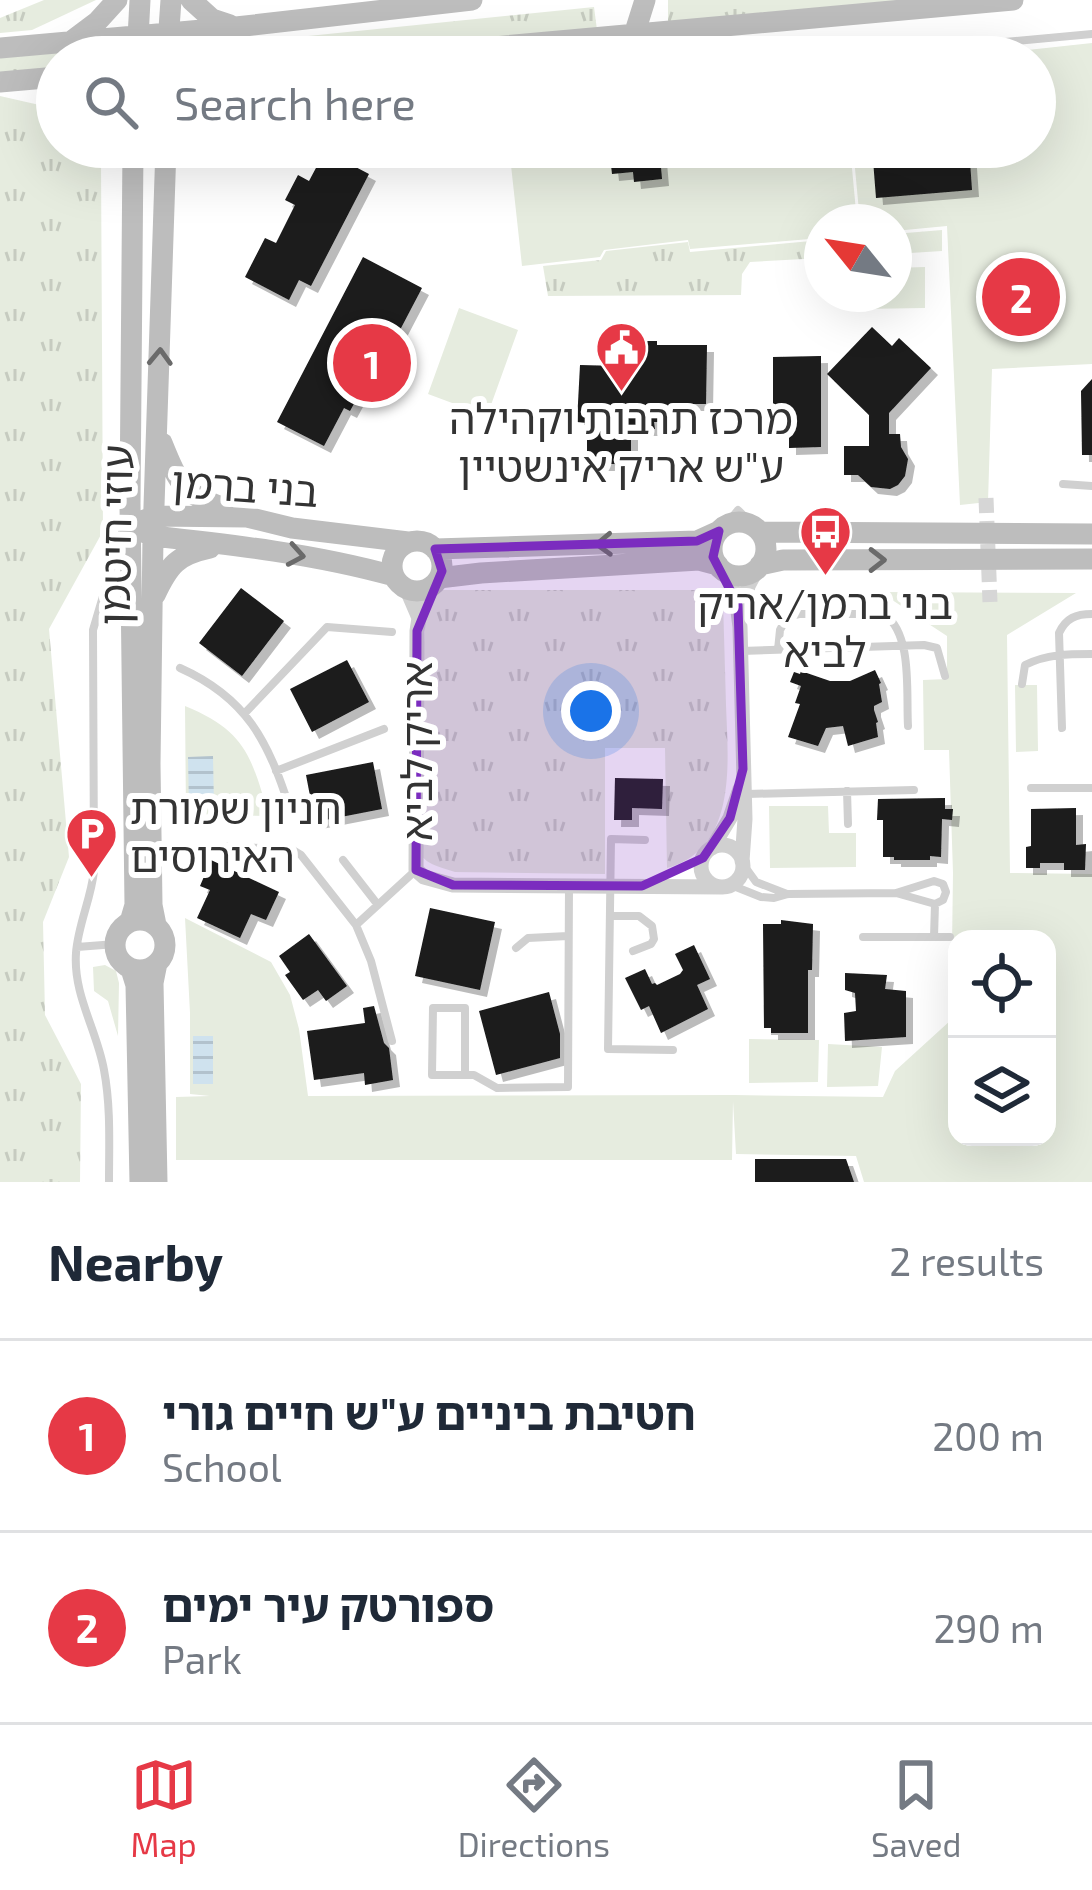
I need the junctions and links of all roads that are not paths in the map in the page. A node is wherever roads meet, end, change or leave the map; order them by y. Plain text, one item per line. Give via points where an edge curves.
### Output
1 (117, 0) edge
2 (140, 0) edge
3 (171, 0) edge
4 (190, 0) edge
5 (472, 0) edge
6 (627, 0) edge
7 (645, 0) edge
8 (1013, 0) edge
9 (236, 27) junction
10 (169, 33) junction
11 (639, 34) junction
12 (1092, 34) edge
13 (78, 36) edge
14 (138, 36) edge
15 (161, 36) edge
16 (169, 36) edge
17 (620, 36) edge
18 (1056, 37) edge
19 (36, 44) edge
20 (0, 48) edge
21 (36, 79) edge
22 (0, 82) edge
23 (132, 168) edge
24 (167, 168) edge
25 (157, 431) junction
26 (1064, 484) dead end
27 (1092, 485) edge
28 (130, 515) junction
29 (275, 524) junction
30 (154, 526) junction
31 (723, 528) junction
32 (757, 529) junction
33 (1092, 534) edge
34 (408, 542) junction
35 (230, 544) junction
36 (435, 549) junction
37 (1092, 559) edge
38 (759, 567) junction
39 (721, 568) junction
40 (418, 583) junction
41 (153, 601) junction
42 (1092, 614) edge
43 (740, 626) junction
44 (392, 632) dead end
45 (903, 646) junction
46 (778, 650) junction
47 (741, 651) junction
48 (1060, 654) junction
49 (1092, 654) edge
50 (180, 668) dead end
51 (944, 676) dead end
52 (1022, 684) dead end
53 (244, 714) junction
54 (908, 726) dead end
55 (1063, 728) dead end
56 (384, 729) dead end
57 (277, 770) junction
58 (1031, 788) dead end
59 (1092, 788) edge
60 (914, 790) dead end
61 (847, 791) junction
62 (742, 794) junction
63 (290, 809) dead end
64 (848, 824) dead end
65 (645, 840) dead end
66 (210, 847) dead end
67 (707, 853) junction
68 (343, 860) dead end
69 (742, 862) junction
70 (416, 871) junction
71 (569, 886) junction
72 (611, 886) junction
73 (642, 886) junction
74 (727, 886) junction
75 (896, 893) junction
76 (788, 894) junction
77 (935, 904) junction
78 (378, 905) junction
79 (610, 916) junction
80 (130, 922) junction
81 (156, 925) junction
82 (356, 925) junction
83 (568, 936) junction
84 (863, 937) dead end
85 (934, 937) junction
86 (948, 937) edge
87 (116, 944) junction
88 (77, 947) junction
89 (516, 948) dead end
90 (633, 951) dead end
91 (157, 963) junction
92 (131, 969) junction
93 (392, 1041) dead end
94 (673, 1050) dead end
95 (465, 1075) junction
96 (109, 1182) edge
97 (140, 1182) edge
98 (157, 1182) edge

1 - 13 street
2 - 14 street
3 - 10 street
4 - 9 street
5 - 9 street
6 - 11 street
7 - 11 street
8 - 11 street
9 - 10 street
10 - 15 street
10 - 16 street
11 - 17 street
12 - 18 lane
19 - 20 street
21 - 22 street
23 - 28 street, עוזי חיטמן
25 -> 24 street, עוזי חיטמן
25 - 29 street via 190,494
25 - 30 street, עוזי חיטמן
26 - 27 lane
28 - 30 street, בני ברמן
28 - 80 street, עוזי חיטמן
28 - 88 lane via 93,630 94,871
29 - 30 street, בני ברמן via 247,517
29 - 34 street, בני ברמן
30 - 35 street, בני ברמן
30 - 41 street, עוזי חיטמן
31 - 32 street via 745,522
31 -> 36 street via 698,541
31 - 39 street via 712,547
32 - 33 street
32 - 38 street via 766,550
34 - 36 street, בני ברמן
34 - 40 street via 393,557
35 -> 40 street, בני ברמן
35 - 41 street via 180,558
36 - 40 street via 442,562
38 -> 37 street via 783,560
38 - 39 street via 740,575
38 - 43 street
39 - 40 street, בני ברמן via 699,560
39 - 43 street
40 - 70 street, אריק לביא
41 - 81 street, עוזי חיטמן
42 - 48 lane via 1064,623
43 - 47 street
44 - 53 lane via 327,627
45 - 46 lane
45 - 46 lane via 884,614 799,614 780,630
45 - 51 lane via 937,648
45 - 54 lane
46 - 47 lane
47 - 62 street
48 - 49 lane
48 - 52 lane via 1025,664
48 - 55 lane
50 - 53 lane via 210,681
53 - 57 lane
56 - 57 lane
57 - 63 lane
58 - 59 lane
60 - 61 lane
61 - 62 lane
61 - 64 lane
62 - 67 street
62 - 69 street
65 - 72 lane via 611,838
66 - 82 lane via 291,849
67 - 69 street via 730,847
67 - 73 street, אריק לביא via 680,876
67 - 74 street via 705,878
68 - 78 lane
69 - 74 street
69 - 76 lane via 760,885
70 - 71 street, אריק לביא via 453,885
70 - 78 lane
71 - 72 street, אריק לביא
71 - 83 lane
72 - 73 street, אריק לביא
72 - 79 lane
73 - 74 street, אריק לביא
74 - 76 lane via 761,897
75 - 76 lane
75 - 77 lane
75 - 77 lane via 939,881 945,896
77 - 85 lane
78 - 82 lane
79 - 90 lane via 639,916 652,926 651,944
79 - 94 lane via 608,1049
80 - 81 street
80 - 87 street
81 - 91 street via 165,939
82 - 93 lane
83 - 89 lane via 528,938
83 - 95 lane via 568,1088 497,1088
84 - 85 lane
85 - 86 lane
87 - 88 lane
87 - 92 street
88 - 96 lane via 80,994 108,1094
91 - 92 street
91 - 98 street
92 - 97 street
95 - 95 lane via 465,1008 433,1008 432,1075

